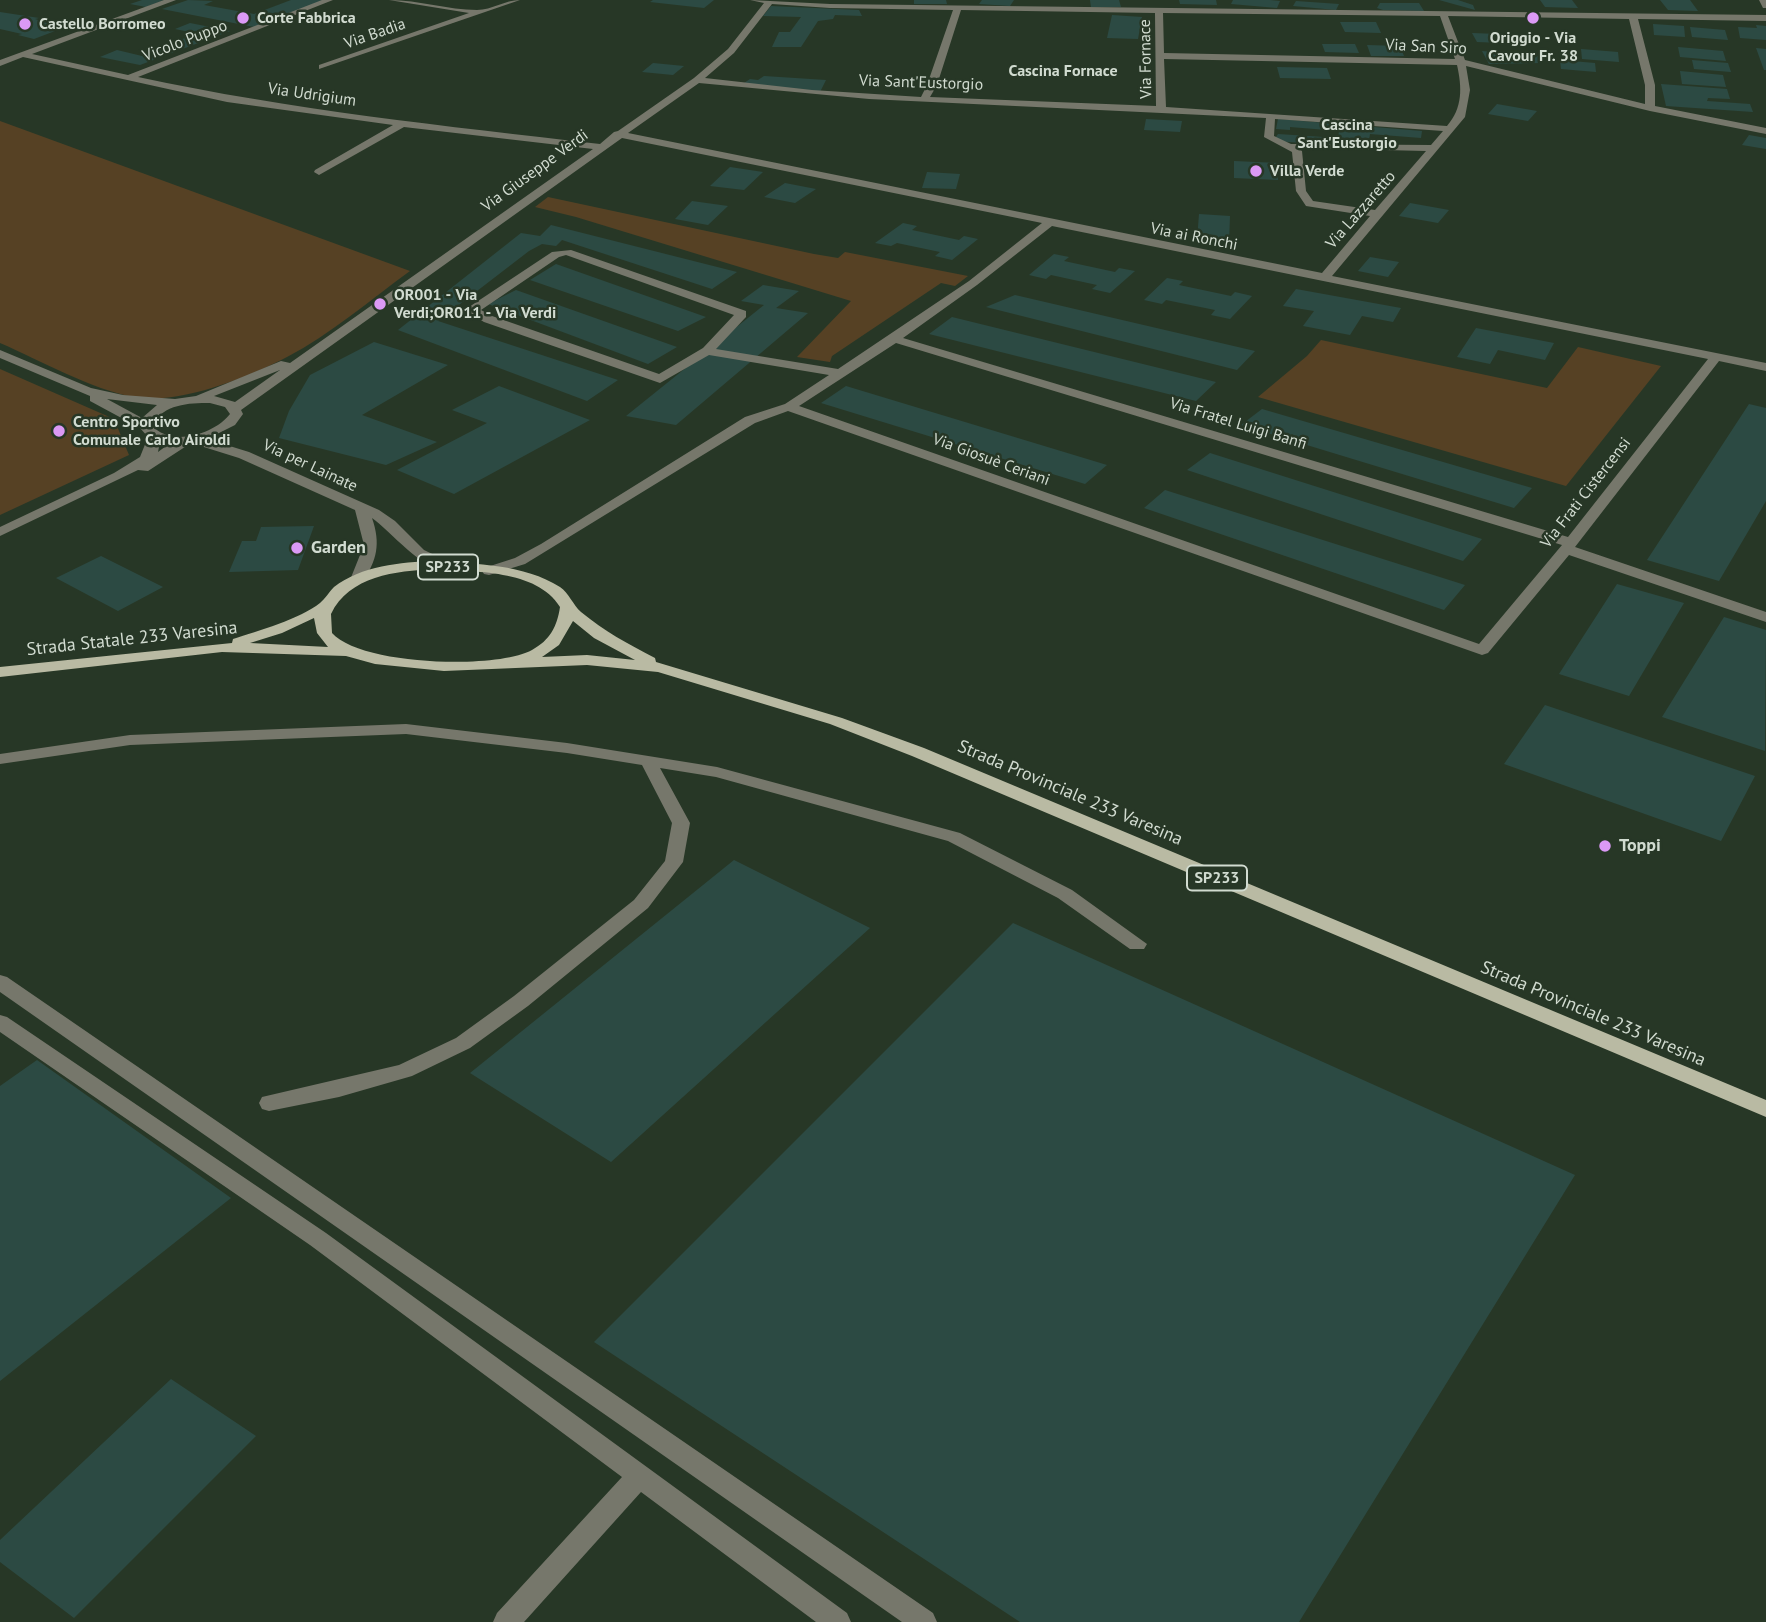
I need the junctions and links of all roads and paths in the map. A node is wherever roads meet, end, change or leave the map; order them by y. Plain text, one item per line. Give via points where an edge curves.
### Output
1 (173, 0) edge
2 (329, 0) edge
3 (393, 0) edge
4 (516, 0) edge
5 (754, 0) edge
6 (1021, 0) edge
7 (1369, 0) edge
8 (1763, 0) edge
9 (769, 2) junction
10 (1766, 6) edge
11 (958, 8) junction
12 (1014, 8) junction
13 (1159, 9) junction
14 (1365, 12) junction
15 (482, 13) junction
16 (1443, 13) junction
17 (1633, 16) junction
18 (1766, 18) edge
19 (24, 55) junction
20 (1160, 56) junction
21 (1460, 62) junction
22 (0, 63) edge
23 (322, 67) dead end
24 (129, 78) junction
25 (697, 80) junction
26 (924, 99) junction
27 (1650, 108) junction
28 (1161, 109) junction
29 (1271, 115) junction
30 (402, 124) junction
31 (1450, 129) junction
32 (1766, 131) edge
33 (617, 134) junction
34 (600, 147) junction
35 (1290, 147) junction
36 (1436, 148) junction
37 (319, 172) dead end
38 (1378, 214) junction
39 (1048, 224) junction
40 (1323, 279) junction
41 (894, 340) junction
42 (707, 351) junction
43 (0, 354) edge
44 (308, 355) junction
45 (1716, 357) junction
46 (1766, 367) edge
47 (843, 374) junction
48 (87, 391) junction
49 (197, 399) junction
50 (175, 403) junction
51 (789, 407) junction
52 (235, 408) junction
53 (145, 425) junction
54 (227, 427) junction
55 (155, 436) junction
56 (189, 439) junction
57 (244, 455) junction
58 (119, 476) junction
59 (361, 508) junction
60 (0, 532) edge
61 (1569, 546) junction
62 (448, 567) junction
63 (489, 571) junction
64 (357, 580) junction
65 (326, 606) junction
66 (568, 608) junction
67 (1766, 617) edge
68 (222, 647) junction
69 (1482, 650) joint
70 (351, 653) junction
71 (508, 663) junction
72 (660, 667) junction
73 (0, 672) edge
74 (0, 760) edge
75 (648, 761) junction
76 (1137, 944) dead end
77 (0, 982) edge
78 (0, 1022) edge
79 (269, 1103) dead end
80 (1766, 1109) edge
81 (638, 1477) junction
82 (506, 1622) edge
83 (838, 1622) edge
84 (924, 1622) edge

1 - 19 street
2 - 24 street, Vicolo Puppo
3 - 15 street
4 - 15 street, Via Badia
5 - 9 street
6 - 12 street
7 - 14 street
8 - 10 street
9 - 11 street
9 - 25 street, Via Giuseppe Verdi via 731,51
11 - 12 street
11 - 26 street
12 - 13 street
13 - 14 street
13 - 20 street, Via Fornace
14 - 16 street
15 - 23 street, Via Badia
16 - 17 street
16 - 21 street, Via Lazzaretto
17 - 18 street
17 - 27 street via 1650,85
19 - 22 street
19 - 24 street, Via Udrigium
20 - 21 street, Via San Siro
20 - 28 street, Via Fornace
21 - 27 street, Via San Siro
21 - 31 street, Via Lazzaretto via 1467,80 1465,106
24 - 30 street, Via Udrigium via 227,99
25 - 26 street, Via Sant'Eustorgio via 777,91
25 - 33 street, Via Giuseppe Verdi
26 - 28 street, Via Sant'Eustorgio
27 - 32 street, Via San Siro
28 - 29 street, Via Sant'Eustorgio
29 - 31 street, Via Sant'Eustorgio
29 - 35 street via 1269,137
30 - 34 street, Via Udrigium
30 - 37 street
31 - 36 street, Via Lazzaretto
33 - 34 street, Via Giuseppe Verdi
33 - 39 street, Via ai Ronchi
34 - 44 street, Via Giuseppe Verdi
35 - 36 street
35 - 38 street via 1297,151 1301,191 1310,204
36 - 38 street, Via Lazzaretto
38 - 40 street, Via Lazzaretto
39 - 40 street, Via ai Ronchi
39 - 41 street
40 - 45 street, Via ai Ronchi
41 - 47 street
41 - 61 street, Via Fratel Luigi Banfi
42 - 42 street via 742,314 567,252 556,254 473,310 660,379
42 - 47 street
43 - 48 street
44 - 49 street, Via Giuseppe Verdi
44 - 52 street, Via Giuseppe Verdi
45 - 46 street, Via ai Ronchi
45 - 61 street, Via Frati Cistercensi
47 - 51 street
48 - 50 street
48 - 53 street
49 - 50 street
49 - 52 street via 221,401
50 - 53 street via 155,412
51 - 63 street via 750,420 545,547
51 - 69 street, Via Giosuè Ceriani
52 - 54 street via 237,414
53 - 55 street
54 - 56 street
54 - 57 street, Via per Lainate
55 - 56 street
55 - 58 street via 145,460
56 - 57 street, Via per Lainate
56 - 58 street via 154,462
57 - 59 street, Via per Lainate
58 - 60 street
59 - 62 street, Via per Lainate via 390,524 419,553
59 - 64 street via 373,550
61 - 67 street, Via Fratel Luigi Banfi
61 - 69 street, Via Frati Cistercensi
62 - 63 main road, SP233
62 - 64 main road, SP233 via 395,568
63 - 66 main road, SP233 via 540,581 554,588
64 - 65 main road, SP233
65 - 68 main road, SP233 via 277,630
65 - 70 main road via 323,629
66 - 71 main road, SP233 via 566,624 554,640
66 - 72 main road, SP233 via 599,635
68 - 70 main road, Strada Statale 233 Varesina / SP233
68 - 73 main road, Strada Statale 233 Varesina / SP233
70 - 71 main road, SP233 via 449,667
71 - 72 main road, SP233 via 586,660
72 - 80 main road, Strada Provinciale 233 Varesina / SP233 via 918,752
74 - 75 street via 130,740 406,729
75 - 76 street via 717,772 954,838 1065,894
75 - 79 street via 681,823 674,862 641,904 463,1043 405,1071
77 - 84 street
78 - 81 street via 318,1239
81 - 82 street
81 - 83 street

